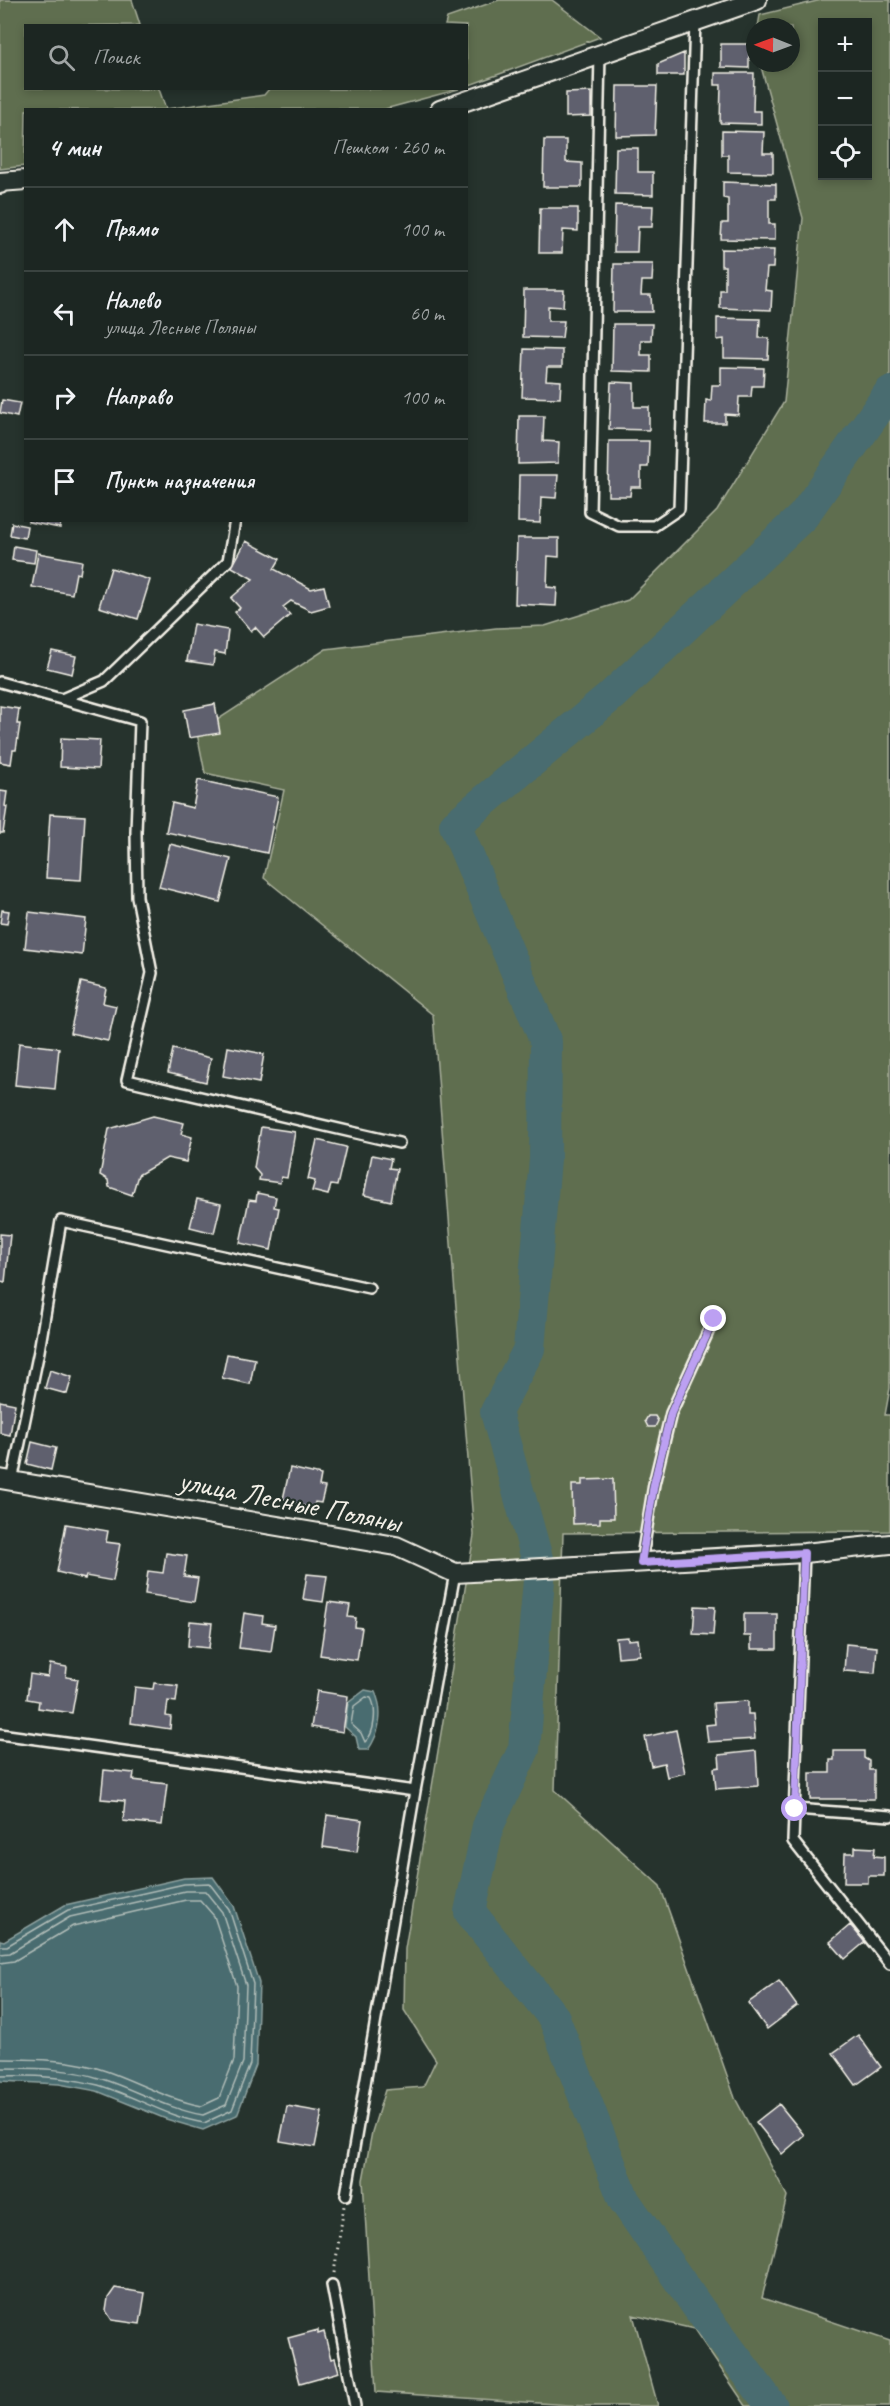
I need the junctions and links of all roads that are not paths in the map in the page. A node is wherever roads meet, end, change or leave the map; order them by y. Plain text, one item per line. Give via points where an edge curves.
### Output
1 (757, 0) edge
2 (695, 21) junction
3 (600, 54) junction
4 (446, 108) edge
5 (24, 180) edge
6 (0, 182) edge
7 (235, 522) edge
8 (0, 682) edge
9 (62, 699) junction
10 (399, 1143) dead end
11 (369, 1288) dead end
12 (714, 1319) dead end
13 (6, 1480) edge
14 (890, 1544) edge
15 (804, 1553) junction
16 (641, 1563) junction
17 (455, 1573) junction
18 (0, 1734) edge
19 (415, 1791) junction
20 (795, 1809) junction
21 (890, 1816) edge
22 (890, 1964) edge
23 (346, 2195) road end
24 (332, 2285) road end
25 (355, 2406) edge

1 - 2 street
2 - 3 street
2 - 3 lane via 679,509 654,526 619,526 590,512
3 - 4 street
5 - 6 street
7 - 9 lane via 228,561 104,681
8 - 9 lane
9 - 10 lane via 140,721 137,897 152,973 127,1080
11 - 13 lane via 61,1221 39,1351
12 - 16 lane via 671,1413
13 - 17 street, улица Лесные Поляны via 396,1546
14 - 15 street, улица Лесные Поляны
15 - 16 street, улица Лесные Поляны
15 - 20 lane
16 - 17 street, улица Лесные Поляны
17 - 19 lane
18 - 19 lane
19 - 23 lane
20 - 21 lane
20 - 22 lane via 793,1841
24 - 25 lane

